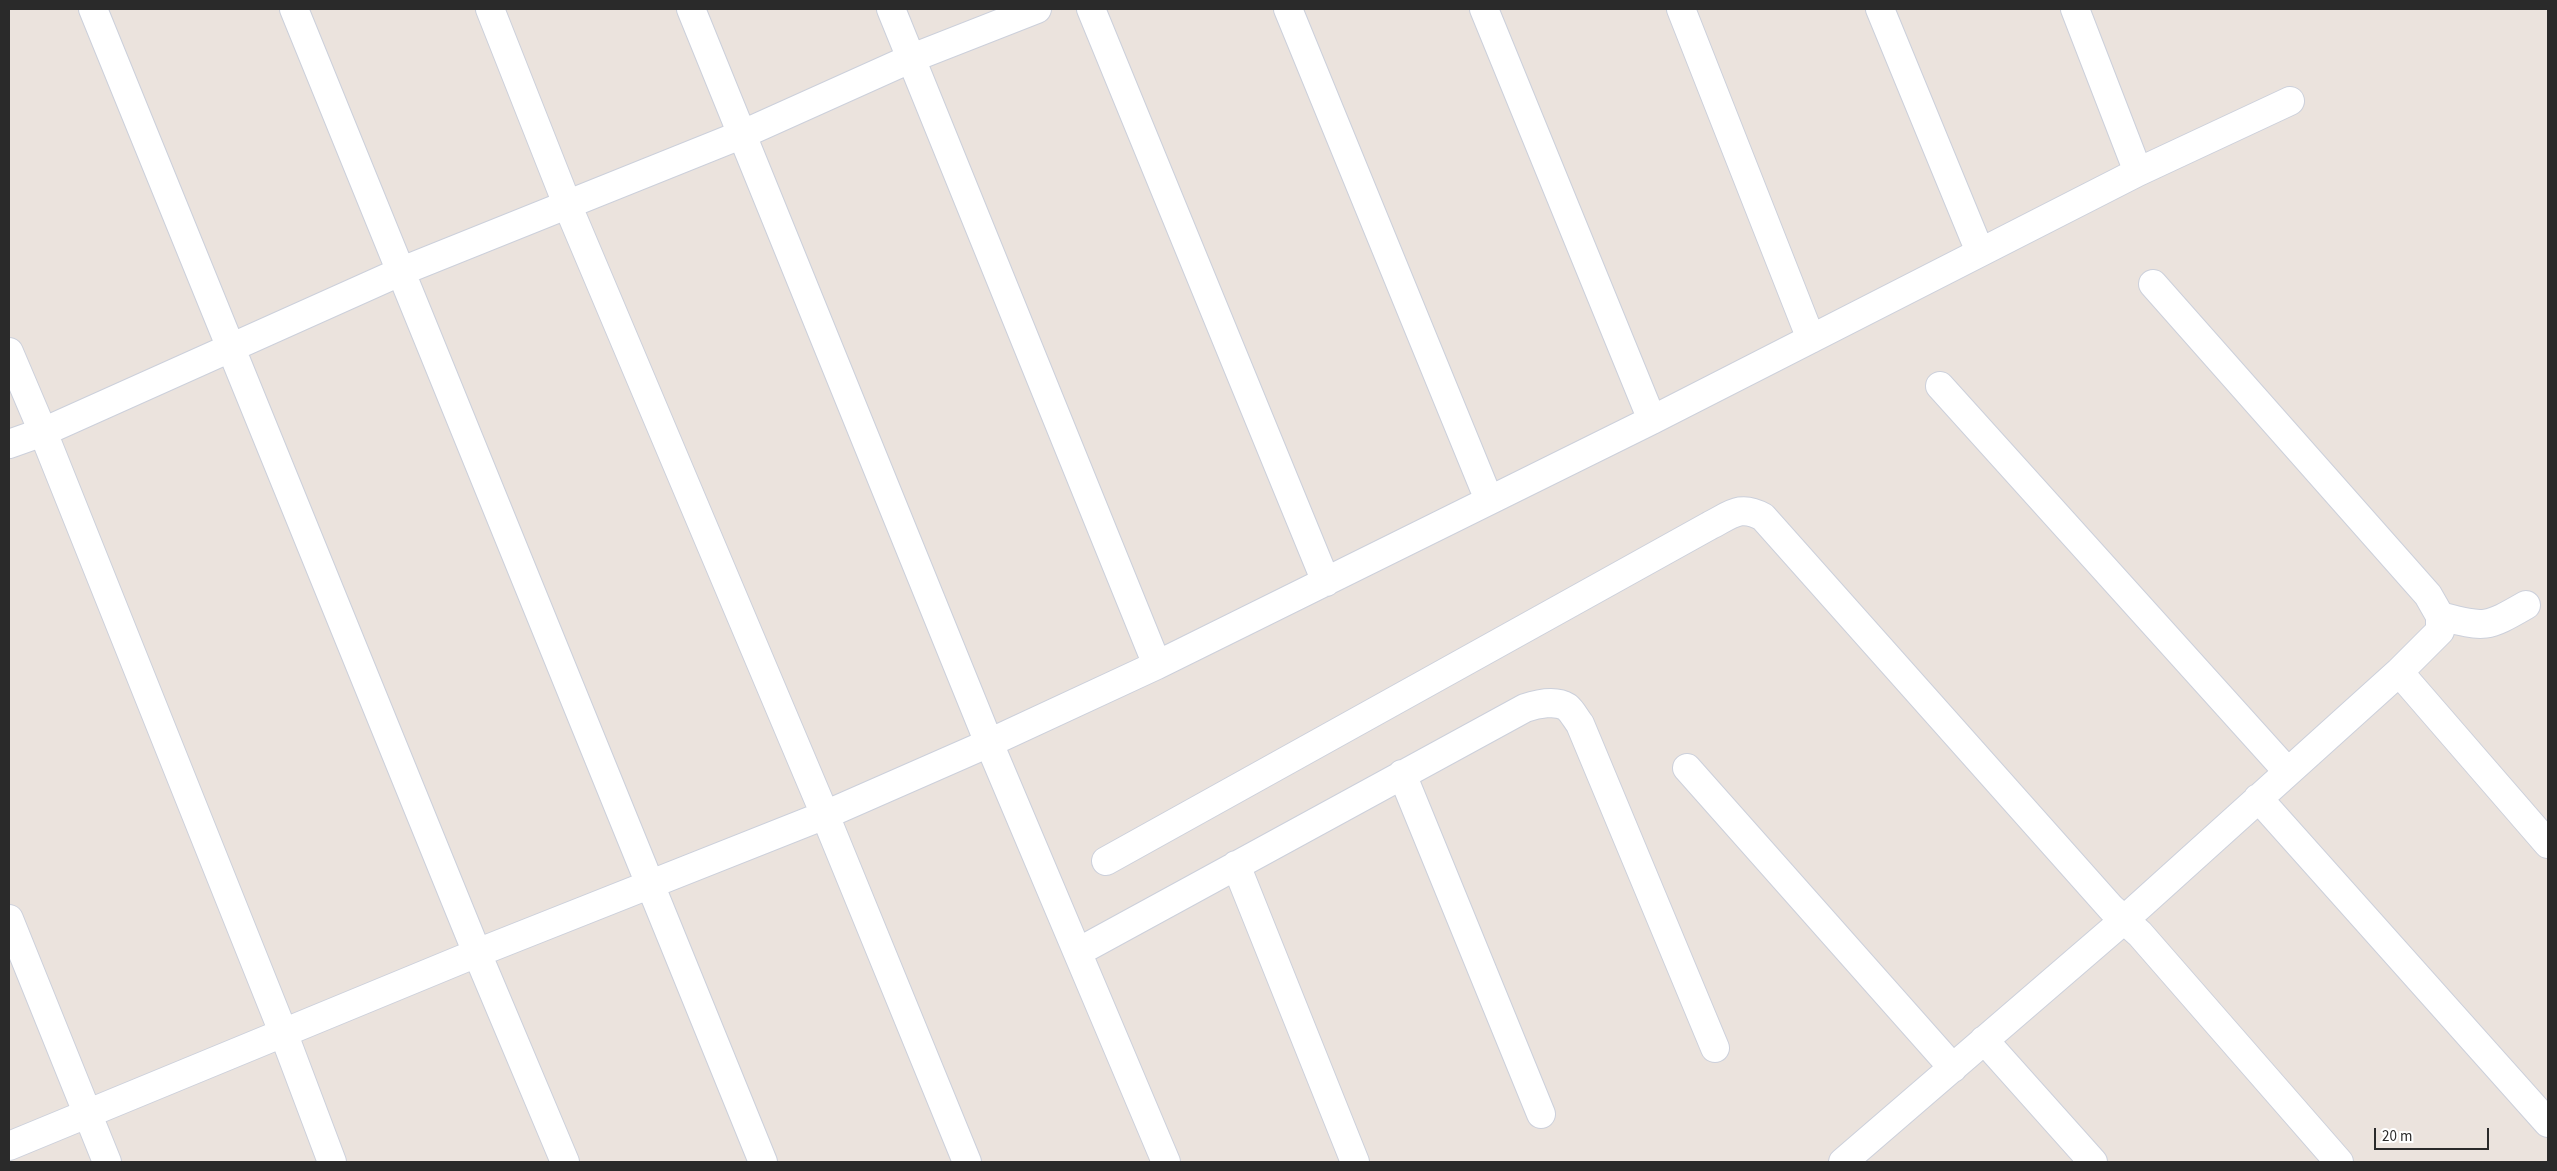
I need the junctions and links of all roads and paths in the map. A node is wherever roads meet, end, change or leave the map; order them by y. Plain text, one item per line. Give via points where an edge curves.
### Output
1 (93, 9) edge
2 (294, 9) edge
3 (490, 9) edge
4 (691, 9) edge
5 (891, 9) edge
6 (1037, 9) edge
7 (1091, 9) edge
8 (1288, 9) edge
9 (1484, 9) edge
10 (1681, 9) edge
11 (1880, 9) edge
12 (2075, 9) edge
13 (912, 58) junction
14 (2290, 101) dead end
15 (743, 134) junction
16 (2138, 172) junction
17 (567, 204) junction
18 (1980, 252) junction
19 (402, 271) junction
20 (2152, 284) dead end
21 (1811, 339) junction
22 (231, 347) junction
23 (9, 352) edge
24 (1940, 386) dead end
25 (1652, 420) junction
26 (43, 432) junction
27 (9, 444) edge
28 (1489, 500) junction
29 (1326, 582) junction
30 (2526, 605) dead end
31 (2440, 616) junction
32 (1157, 666) junction
33 (2399, 672) junction
34 (990, 743) junction
35 (1687, 768) dead end
36 (2288, 772) junction
37 (1402, 774) junction
38 (2258, 798) junction
39 (825, 815) junction
40 (2548, 844) edge
41 (1106, 861) dead end
42 (1236, 865) junction
43 (650, 885) junction
44 (9, 919) edge
45 (2124, 920) junction
46 (1078, 952) junction
47 (477, 953) junction
48 (283, 1032) junction
49 (1984, 1040) junction
50 (1716, 1048) dead end
51 (1953, 1068) junction
52 (86, 1113) junction
53 (1541, 1114) dead end
54 (2548, 1123) edge
55 (9, 1146) edge
56 (1847, 1161) edge
57 (107, 1162) edge
58 (332, 1162) edge
59 (565, 1162) edge
60 (763, 1162) edge
61 (966, 1162) edge
62 (1166, 1162) edge
63 (1355, 1162) edge
64 (2093, 1162) edge
65 (2339, 1162) edge

1 - 22 street
2 - 19 street
3 - 17 street
4 - 15 street
5 - 13 street
6 - 13 street
7 - 29 street
8 - 28 street
9 - 25 street
10 - 21 street
11 - 18 street
12 - 16 street
13 - 15 street
13 - 32 street
14 - 16 street
15 - 17 street
15 - 34 street
16 - 18 street
17 - 19 street
17 - 39 street
18 - 21 street
19 - 22 street
19 - 43 street
20 - 31 street via 2428,595
21 - 25 street
22 - 26 street
22 - 47 street
23 - 26 street
24 - 36 street
25 - 28 street
26 - 27 street
26 - 48 street
28 - 29 street
29 - 32 street
30 - 31 street via 2495,622 2480,625
31 - 33 street via 2440,631
32 - 34 street
33 - 36 street
33 - 40 street
34 - 39 street
34 - 46 street
35 - 51 street
36 - 38 street
37 - 42 street
37 - 50 street via 1526,708 1540,704 1567,708 1580,724
37 - 53 street
38 - 45 street
38 - 54 street
39 - 43 street
39 - 61 street
41 - 45 street via 1742,509 1763,517
42 - 46 street
42 - 63 street
43 - 47 street
43 - 60 street
44 - 52 street
45 - 49 street
45 - 65 street via 2140,934
46 - 62 street
47 - 48 street
47 - 59 street
48 - 52 street
48 - 58 street
49 - 51 street
49 - 64 street
51 - 56 street
52 - 55 street
52 - 57 street

